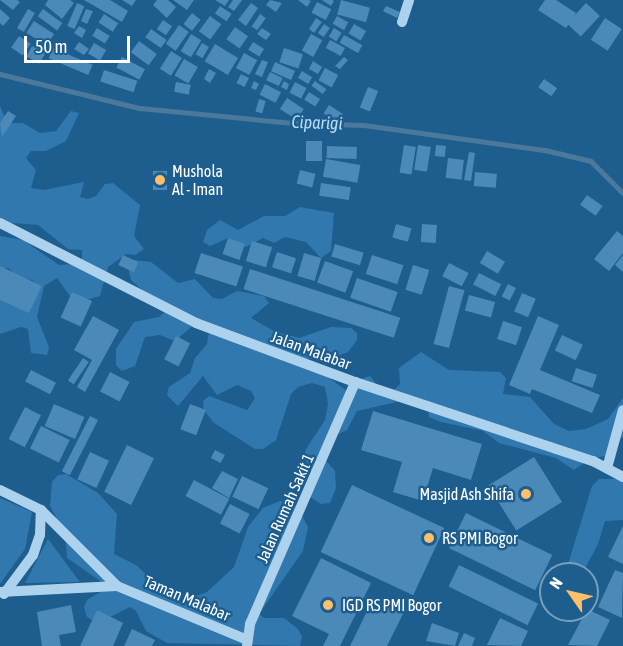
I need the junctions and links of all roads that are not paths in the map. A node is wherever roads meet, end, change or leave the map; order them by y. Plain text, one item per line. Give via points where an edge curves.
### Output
1 (409, 0) edge
2 (402, 22) dead end
3 (0, 223) edge
4 (354, 382) junction
5 (623, 410) edge
6 (607, 468) junction
7 (623, 477) edge
8 (0, 490) edge
9 (41, 510) junction
10 (117, 586) junction
11 (2, 593) edge
12 (246, 643) edge

1 - 2 street
3 - 4 street, Jalan Malabar via 196,323
4 - 6 street, Jalan Malabar
4 - 12 street, Jalan Rumah Sakit 1
5 - 6 street
6 - 7 street, Jalan Malabar
8 - 9 street, Taman Malabar
9 - 10 street, Taman Malabar
9 - 11 street, Taman Malabar via 40,535 33,555
10 - 11 street, Taman Malabar
10 - 12 street, Taman Malabar

